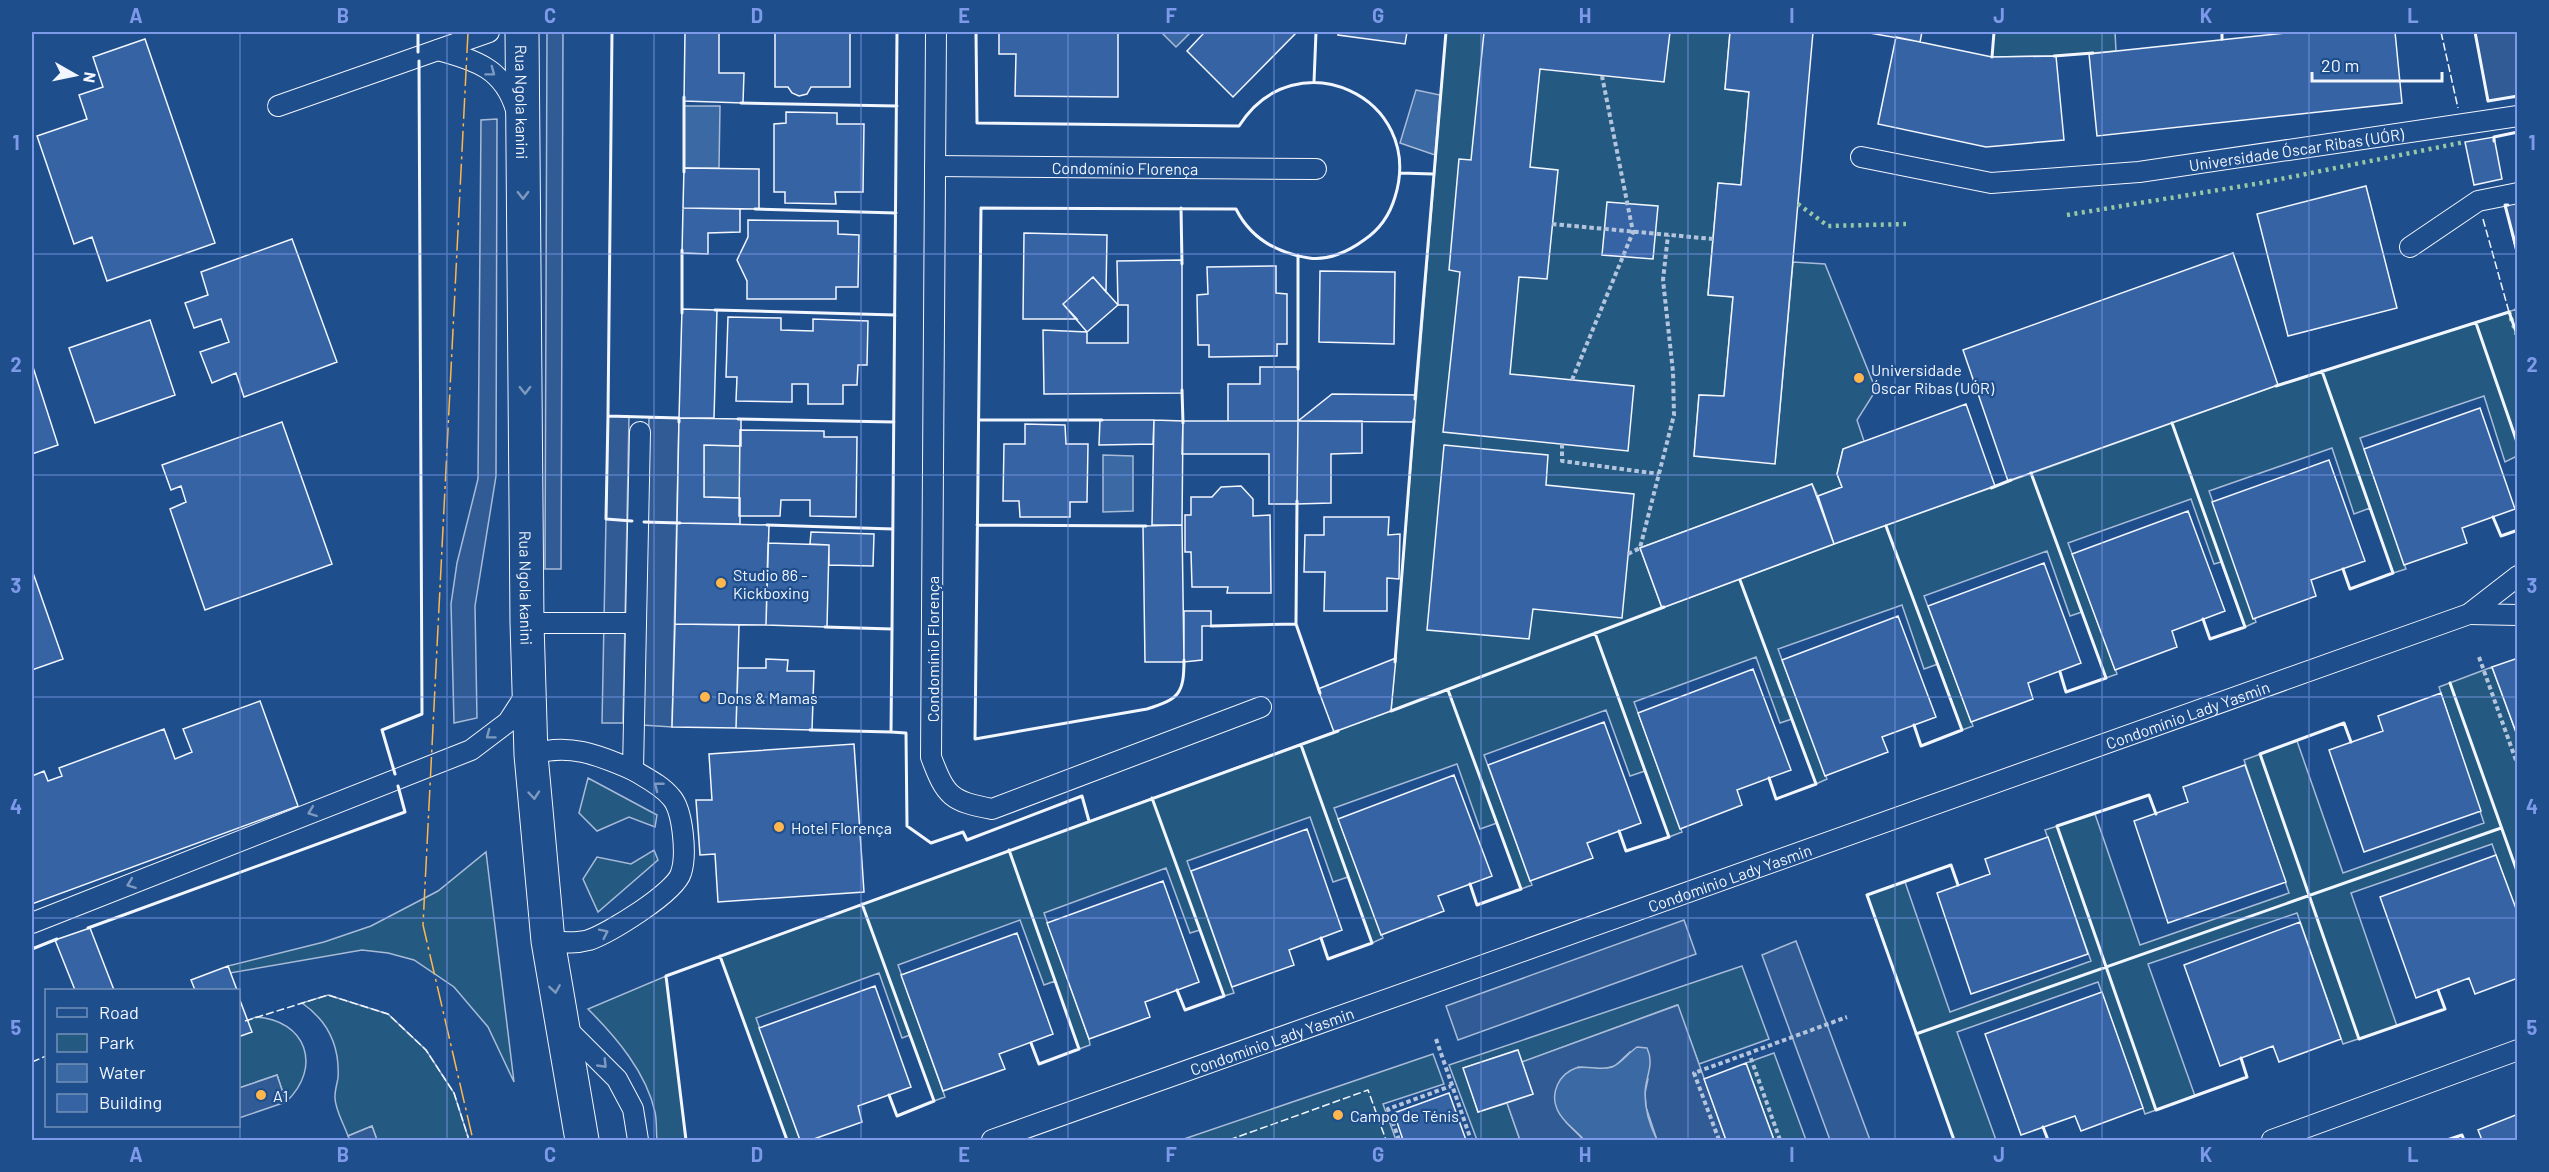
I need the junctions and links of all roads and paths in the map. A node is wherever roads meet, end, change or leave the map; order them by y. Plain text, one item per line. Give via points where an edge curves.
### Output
1 (489, 32) edge
2 (522, 32) edge
3 (936, 32) edge
4 (438, 50) junction
5 (1602, 76) dead end
6 (278, 106) dead end
7 (2517, 116) edge
8 (522, 133) junction
9 (1861, 157) dead end
10 (935, 166) junction
11 (1316, 169) dead end
12 (2517, 193) edge
13 (1552, 224) dead end
14 (1633, 232) junction
15 (1668, 235) junction
16 (1713, 239) dead end
17 (2410, 247) dead end
18 (1572, 380) dead end
19 (640, 432) dead end
20 (1562, 444) dead end
21 (1659, 474) junction
22 (1628, 554) dead end
23 (2517, 576) edge
24 (2469, 614) junction
25 (2517, 615) edge
26 (527, 623) junction
27 (636, 623) junction
28 (2479, 657) dead end
29 (528, 691) junction
30 (1261, 707) dead end
31 (531, 755) junction
32 (2517, 766) edge
33 (633, 770) junction
34 (32, 922) edge
35 (548, 941) junction
36 (1847, 1017) dead end
37 (561, 1024) junction
38 (1436, 1039) dead end
39 (2517, 1050) edge
40 (1749, 1053) junction
41 (1451, 1086) junction
42 (582, 1140) edge
43 (638, 1140) edge
44 (992, 1140) edge
45 (1400, 1140) edge
46 (1470, 1140) edge
47 (1719, 1140) edge
48 (1780, 1140) edge
49 (2272, 1140) edge

1 - 4 lane
2 - 8 main road, Rua Ngola kanini
3 - 10 lane, Condomínio Florença
4 - 6 lane
4 -> 8 lane via 467,57 495,73 512,95
5 - 14 path
7 - 9 lane, Universidade Óscar Ribas (UÓR) via 2139,172 1991,183
8 -> 26 main road, Rua Ngola kanini
10 - 11 lane, Condomínio Florença
10 - 30 lane, Condomínio Florença via 931,757 942,786 960,803 992,809
12 - 17 lane via 2478,201
13 - 14 path
14 - 15 path
14 - 18 path
15 - 16 path
15 - 21 path via 1663,280 1674,415
19 - 27 lane
20 - 21 path via 1562,461
21 - 22 path via 1640,548
23 - 24 lane, Condomínio Lady Yasmin
24 - 25 lane, Condomínio Lady Yasmin
24 - 44 lane, Condomínio Lady Yasmin
26 - 27 lane
26 - 29 main road, Rua Ngola kanini
27 - 33 lane
28 - 32 path
29 - 31 main road, Rua Ngola kanini
29 -> 34 lane via 508,722 471,750
31 - 33 lane via 548,749 567,749 596,754
31 -> 35 main road, Rua Ngola kanini
35 -> 33 lane via 589,940 661,896 681,874 682,826 673,798
35 -> 37 main road, Rua Ngola kanini
36 - 40 path
37 - 42 main road, Rua Ngola kanini
37 -> 43 lane via 617,1079 633,1109
38 - 41 path
39 - 49 lane
40 - 47 path via 1694,1073
40 - 48 path
41 - 45 path via 1388,1109
41 - 46 path

